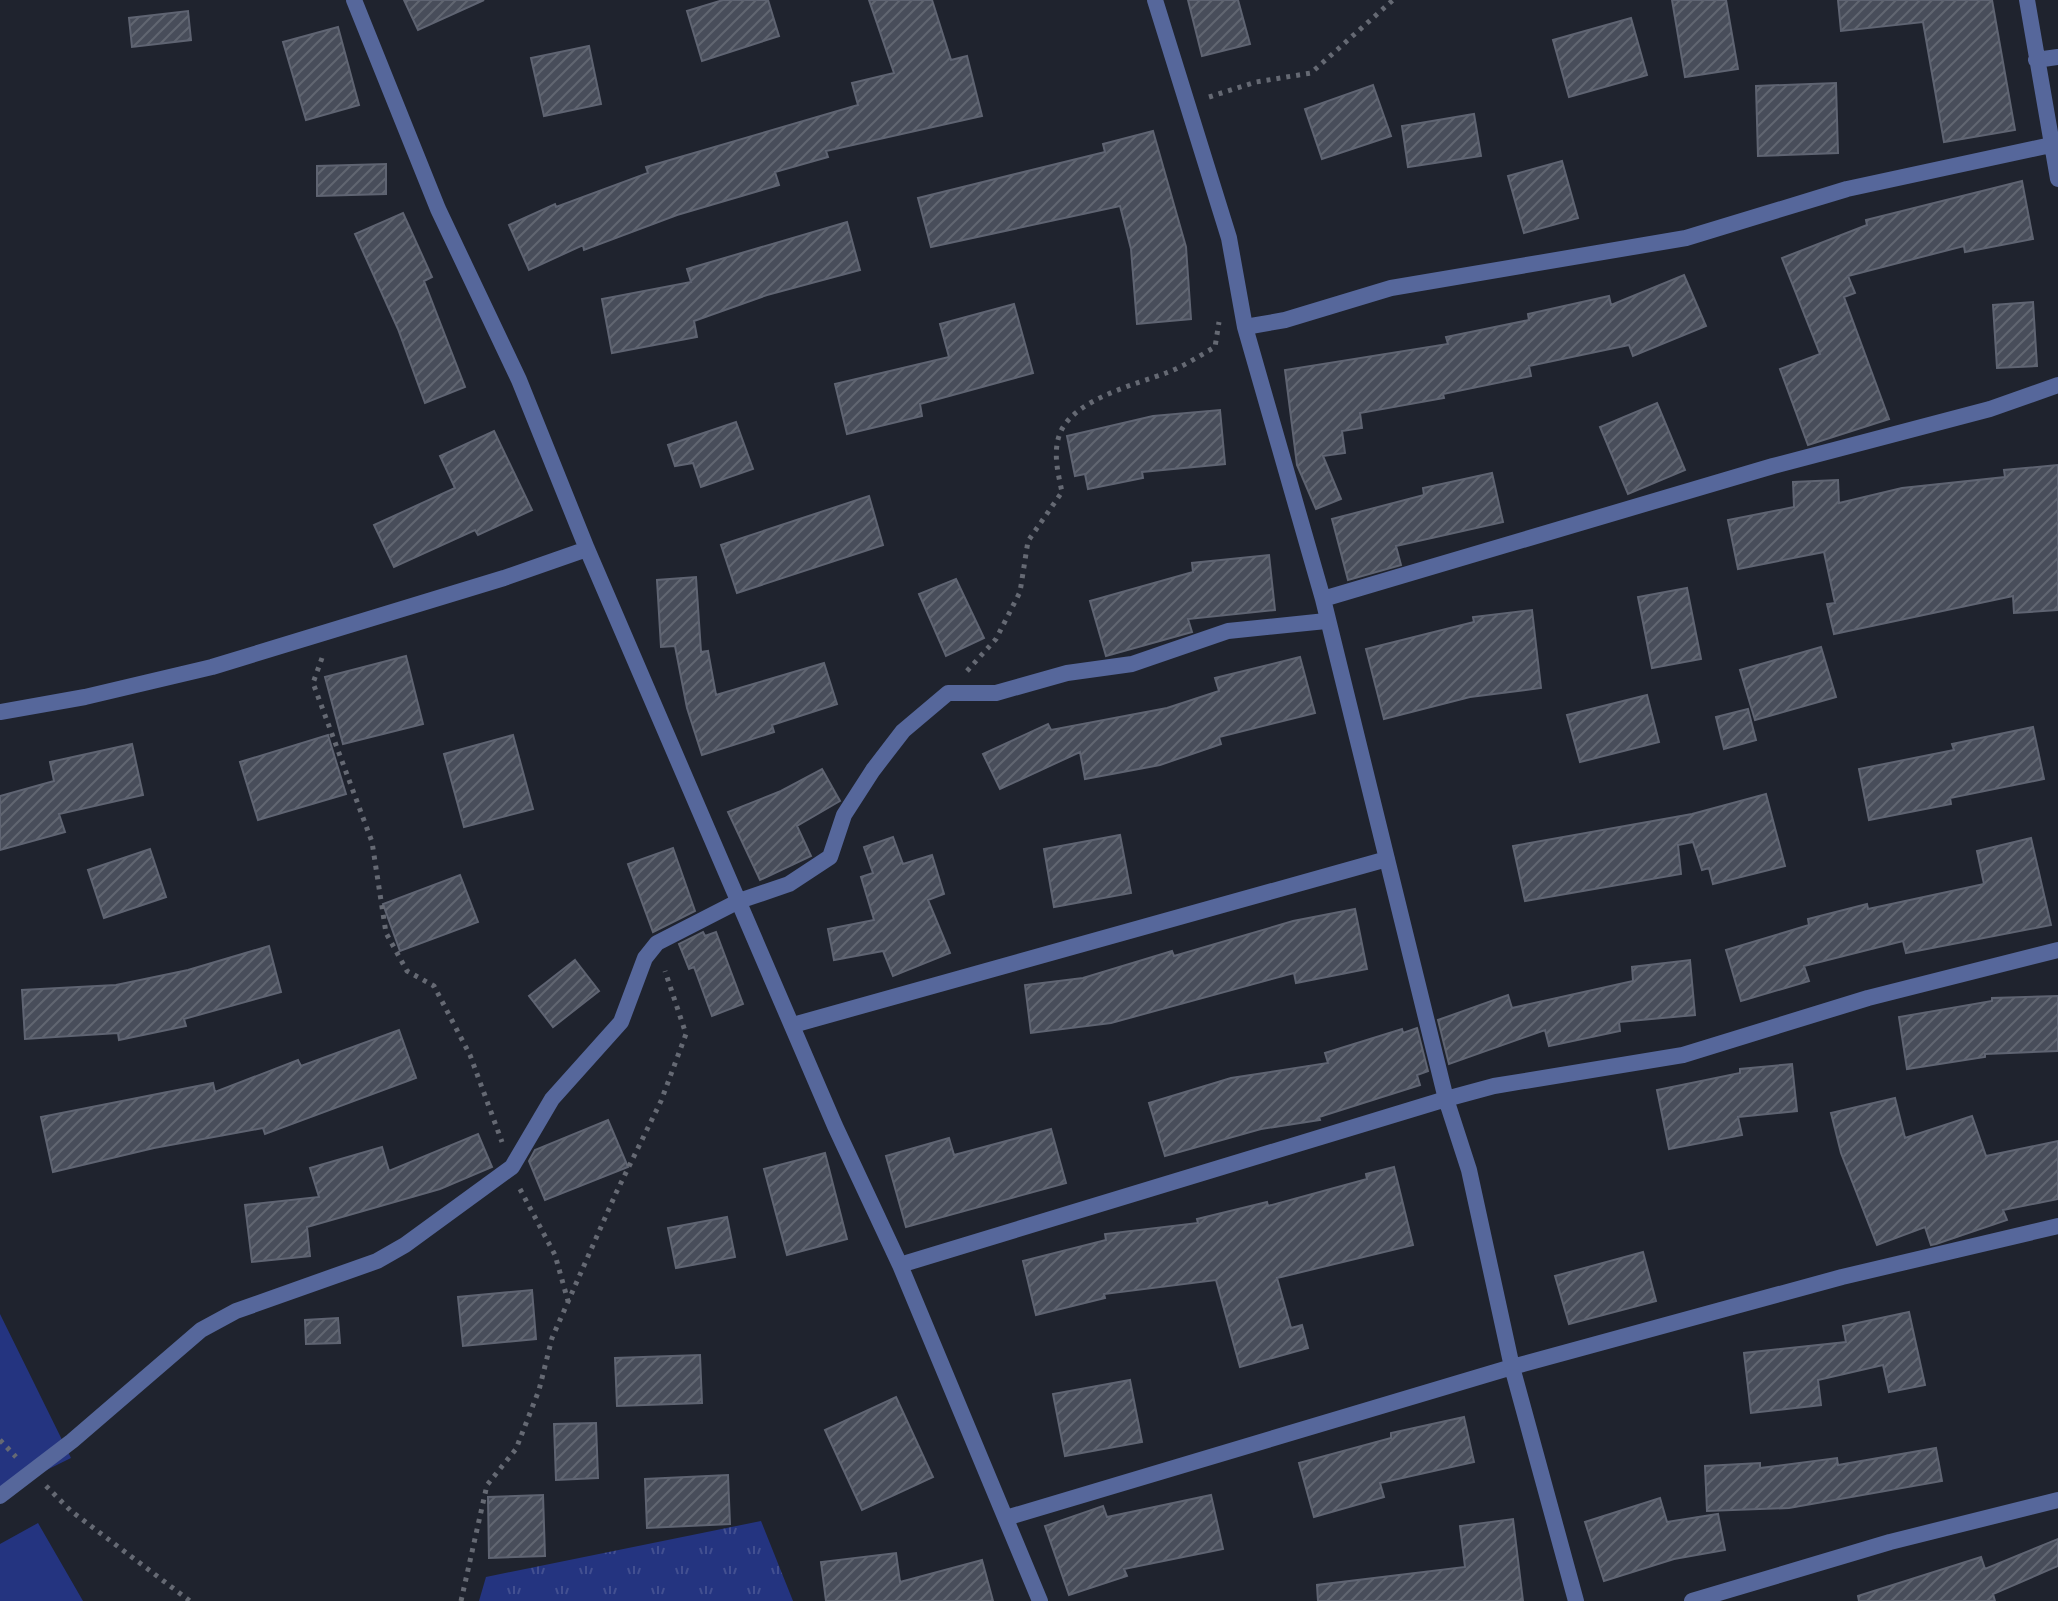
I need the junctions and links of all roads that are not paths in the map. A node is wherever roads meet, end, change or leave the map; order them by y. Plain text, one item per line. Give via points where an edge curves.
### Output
1 (354, 0) edge
2 (1155, 0) edge
3 (2027, 0) edge
4 (2058, 57) edge
5 (2036, 60) junction
6 (2051, 145) junction
7 (2058, 179) edge
8 (1245, 327) junction
9 (2058, 385) edge
10 (587, 549) junction
11 (1323, 599) junction
12 (1326, 621) junction
13 (0, 712) edge
14 (1387, 859) junction
15 (739, 901) junction
16 (2058, 950) edge
17 (793, 1025) junction
18 (1446, 1099) junction
19 (2058, 1226) edge
20 (900, 1265) junction
21 (1512, 1367) junction
22 (0, 1496) edge
23 (2058, 1500) edge
24 (1006, 1518) junction
25 (1040, 1601) edge
26 (1576, 1601) edge
27 (1692, 1601) edge

1 - 10 street via 438,209 519,380
2 - 8 street via 1229,238
3 - 5 street
4 - 5 street
5 - 6 street
6 - 7 street
6 - 8 street via 1847,189 1686,238 1391,288
8 - 11 street
9 - 11 street via 1990,409 1773,466
10 - 13 street via 212,667
10 - 15 street
11 - 12 street
12 - 14 street
12 - 15 street via 1228,631 1132,664 1067,673 996,693 948,693 903,731 873,770 844,815 830,857 789,884
14 - 17 street
14 - 18 street
15 - 17 street
15 - 22 street via 657,943 645,958 621,1022 552,1099 512,1167 377,1261 236,1311 201,1330
16 - 18 street via 1868,998 1683,1055 1494,1086
17 - 20 street
18 - 20 street
18 - 21 street via 1469,1170
19 - 21 street via 1842,1277
20 - 24 street
21 - 24 street
21 - 26 street
23 - 27 street via 1890,1542
24 - 25 street

